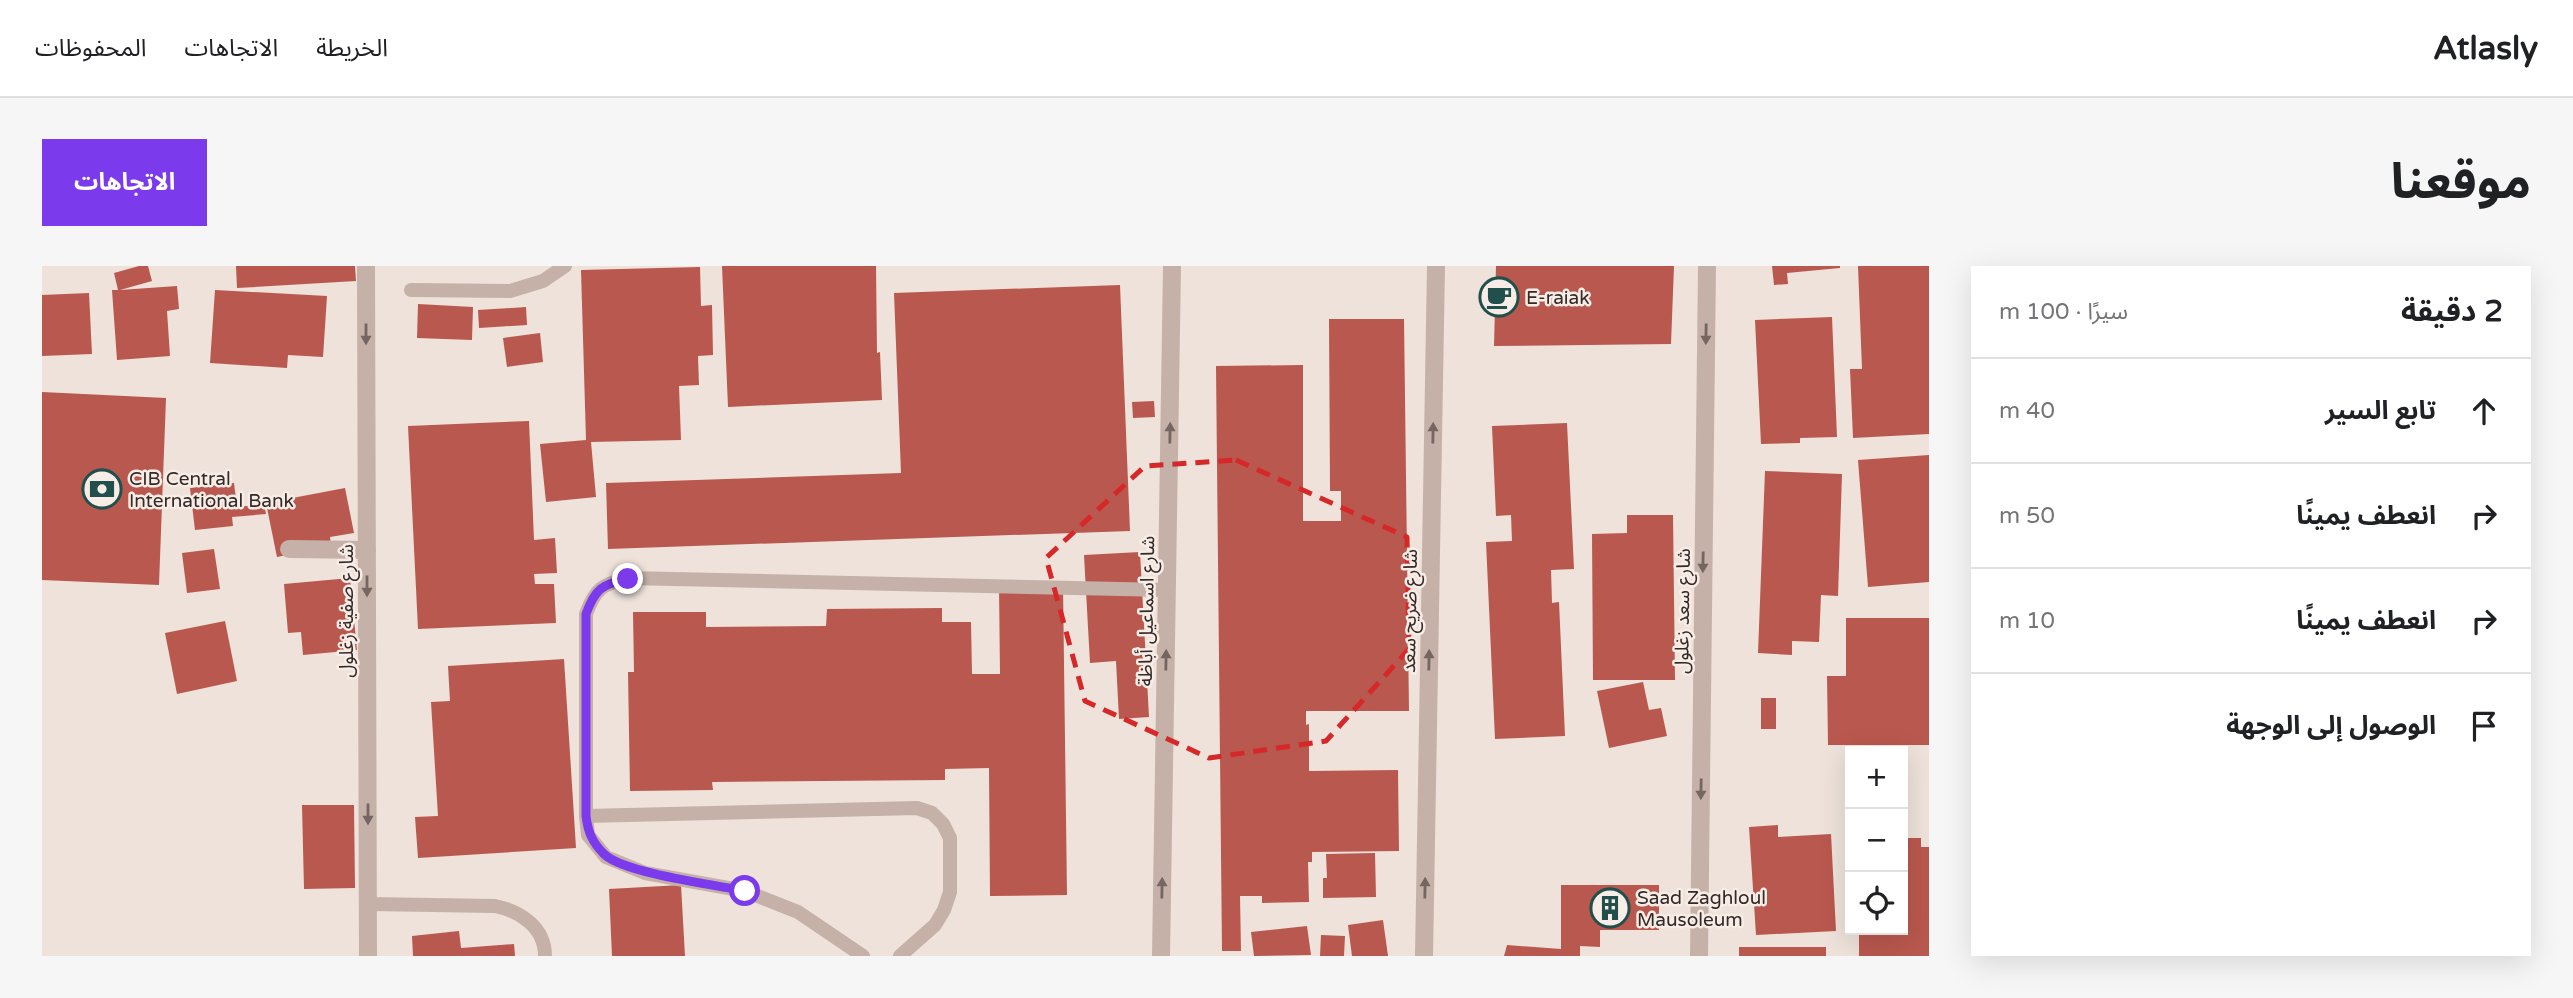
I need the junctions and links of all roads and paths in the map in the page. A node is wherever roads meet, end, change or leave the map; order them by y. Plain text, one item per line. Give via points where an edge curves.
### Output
1 (366, 266) edge
2 (565, 266) edge
3 (1172, 266) edge
4 (1436, 266) edge
5 (1707, 266) edge
6 (411, 290) dead end
7 (289, 548) dead end
8 (367, 550) junction
9 (1167, 590) junction
10 (586, 816) junction
11 (368, 904) junction
12 (368, 956) edge
13 (545, 956) edge
14 (863, 956) edge
15 (900, 956) edge
16 (1161, 956) edge
17 (1424, 956) edge
18 (1699, 956) edge

1 -> 8 street, شارع صفية زغلول
2 - 6 lane via 542,281 510,291
9 -> 3 street, شارع اسماعيل أباظة
17 -> 4 street, شارع ضريح سعد
5 -> 18 street, شارع سعد زغلول
7 - 8 street
8 -> 11 street, شارع صفية زغلول
9 - 10 lane via 608,582 593,595 586,614
16 -> 9 street, شارع اسماعيل أباظة
10 - 14 lane via 588,835 606,857 645,873 745,891 798,912
10 - 15 lane via 917,808 932,813 950,838 950,892 934,925
11 - 12 street, شارع صفية زغلول
11 - 13 lane via 512,910 528,919 539,933

